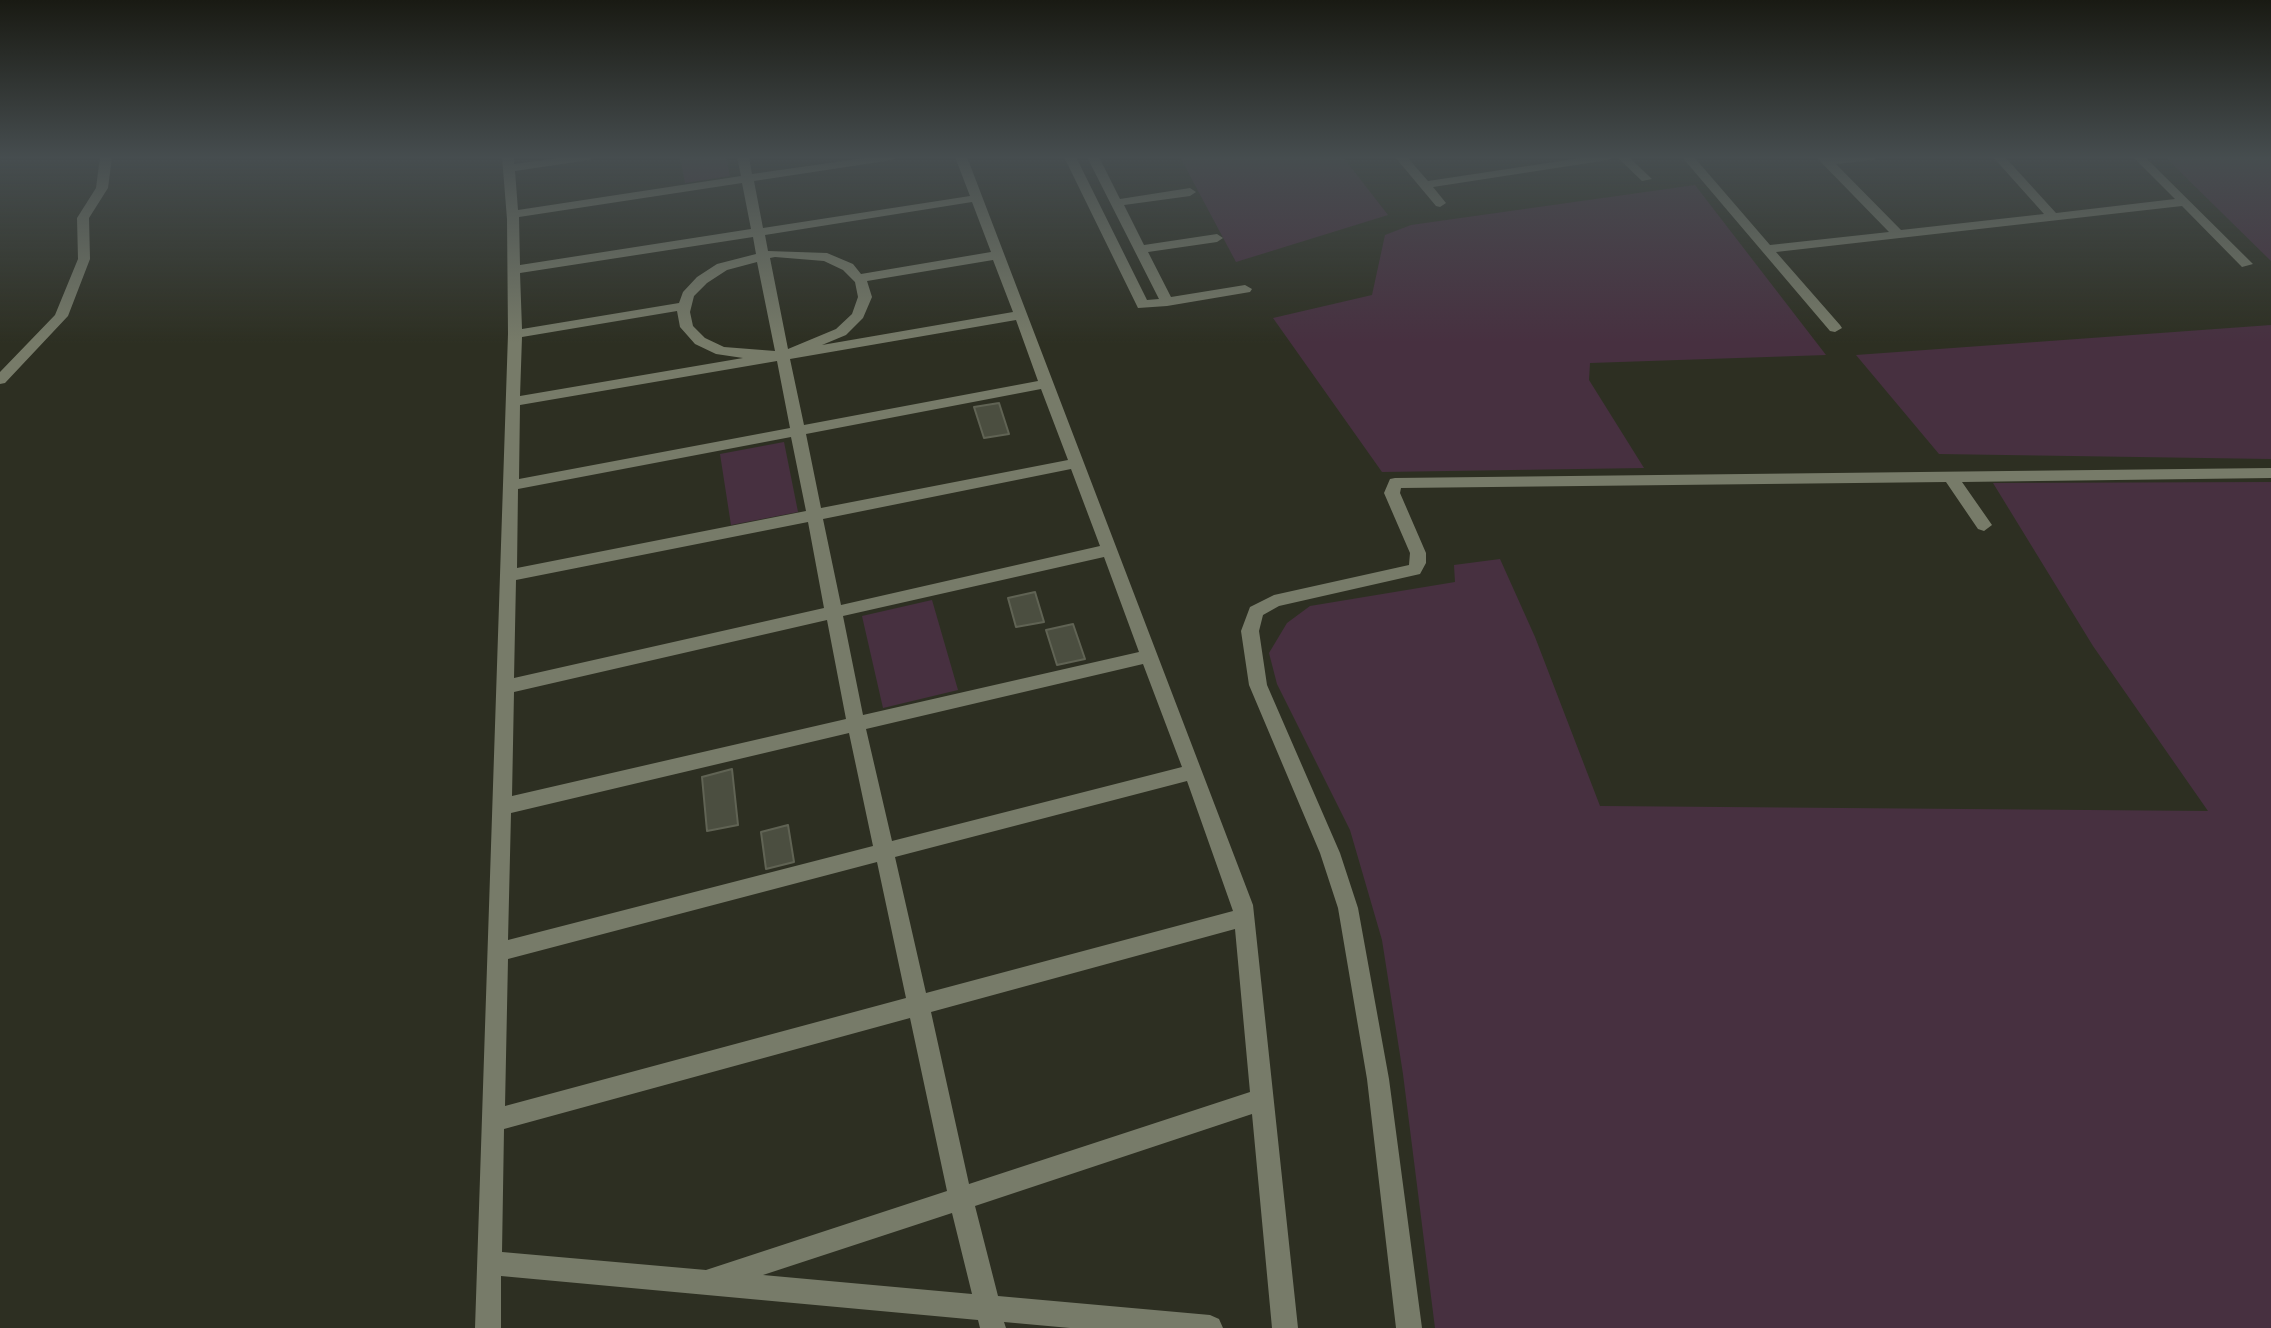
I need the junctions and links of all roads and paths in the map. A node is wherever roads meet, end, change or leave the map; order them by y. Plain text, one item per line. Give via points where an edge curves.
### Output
1 (83, 219) edge
2 (513, 219) edge
3 (754, 219) edge
4 (840, 219) edge
5 (984, 219) edge
6 (1101, 219) edge
7 (1124, 219) edge
8 (1742, 219) edge
9 (1883, 219) edge
10 (2027, 219) edge
11 (2201, 219) edge
12 (756, 232) junction
13 (1898, 234) junction
14 (1217, 238) dead end
15 (1140, 249) junction
16 (1767, 249) junction
17 (998, 255) junction
18 (761, 256) junction
19 (2247, 264) dead end
20 (514, 270) junction
21 (859, 278) junction
22 (1245, 289) dead end
23 (1167, 302) junction
24 (684, 306) junction
25 (1020, 315) junction
26 (1835, 328) dead end
27 (515, 334) junction
28 (785, 355) junction
29 (0, 380) edge
30 (1046, 384) junction
31 (512, 402) junction
32 (799, 431) junction
33 (1077, 463) junction
34 (2271, 472) edge
35 (1949, 475) junction
36 (509, 486) junction
37 (816, 515) junction
38 (1984, 525) dead end
39 (1109, 550) junction
40 (507, 576) junction
41 (835, 612) junction
42 (1149, 656) junction
43 (504, 687) junction
44 (856, 724) junction
45 (1192, 772) junction
46 (501, 807) junction
47 (886, 852) junction
48 (1244, 917) junction
49 (497, 952) junction
50 (919, 1006) junction
51 (1264, 1099) junction
52 (492, 1121) junction
53 (961, 1199) junction
54 (489, 1263) junction
55 (708, 1282) junction
56 (990, 1318) edge
57 (488, 1328) edge
58 (1210, 1328) edge
59 (1285, 1328) edge
60 (1409, 1328) edge

1 - 29 street via 84,259 61,316
2 - 20 street
3 - 12 street
4 - 12 street
5 - 17 street
6 - 23 street via 1143,305
7 - 15 street
8 - 16 street
9 - 13 street
10 - 13 street
11 - 19 street
12 - 18 street
12 - 20 street
13 - 16 street
14 - 15 street
15 - 23 street
16 - 26 street
17 - 21 street
17 - 25 street
18 - 21 street via 802,253 827,257
18 - 24 street via 722,267 702,280
18 - 28 street
20 - 27 street
21 - 28 street via 865,297 858,315 841,332
22 - 23 street
24 - 27 street
24 - 28 street via 687,327 700,341 721,351
25 - 28 street
25 - 30 street
27 - 31 street
28 - 31 street
28 - 32 street
30 - 32 street
30 - 33 street
31 - 36 street
32 - 36 street
32 - 37 street
33 - 37 street
33 - 39 street
34 - 35 street
35 - 38 street
35 - 60 street via 1395,482 1392,493 1418,553 1414,570 1274,601 1256,611 1250,631 1258,685 1325,841 1348,908 1378,1079
36 - 40 street
37 - 40 street
37 - 41 street
39 - 41 street
39 - 42 street
40 - 43 street
41 - 43 street
41 - 44 street
42 - 44 street
42 - 45 street
43 - 46 street
44 - 46 street
44 - 47 street
45 - 47 street
45 - 48 street
46 - 49 street
47 - 49 street
47 - 50 street
48 - 50 street
48 - 51 street
49 - 52 street
50 - 52 street
50 - 53 street
51 - 53 street
51 - 59 street
52 - 54 street
53 - 55 street
53 - 56 street
54 - 55 street
54 - 57 street
55 - 56 street
56 - 58 street

